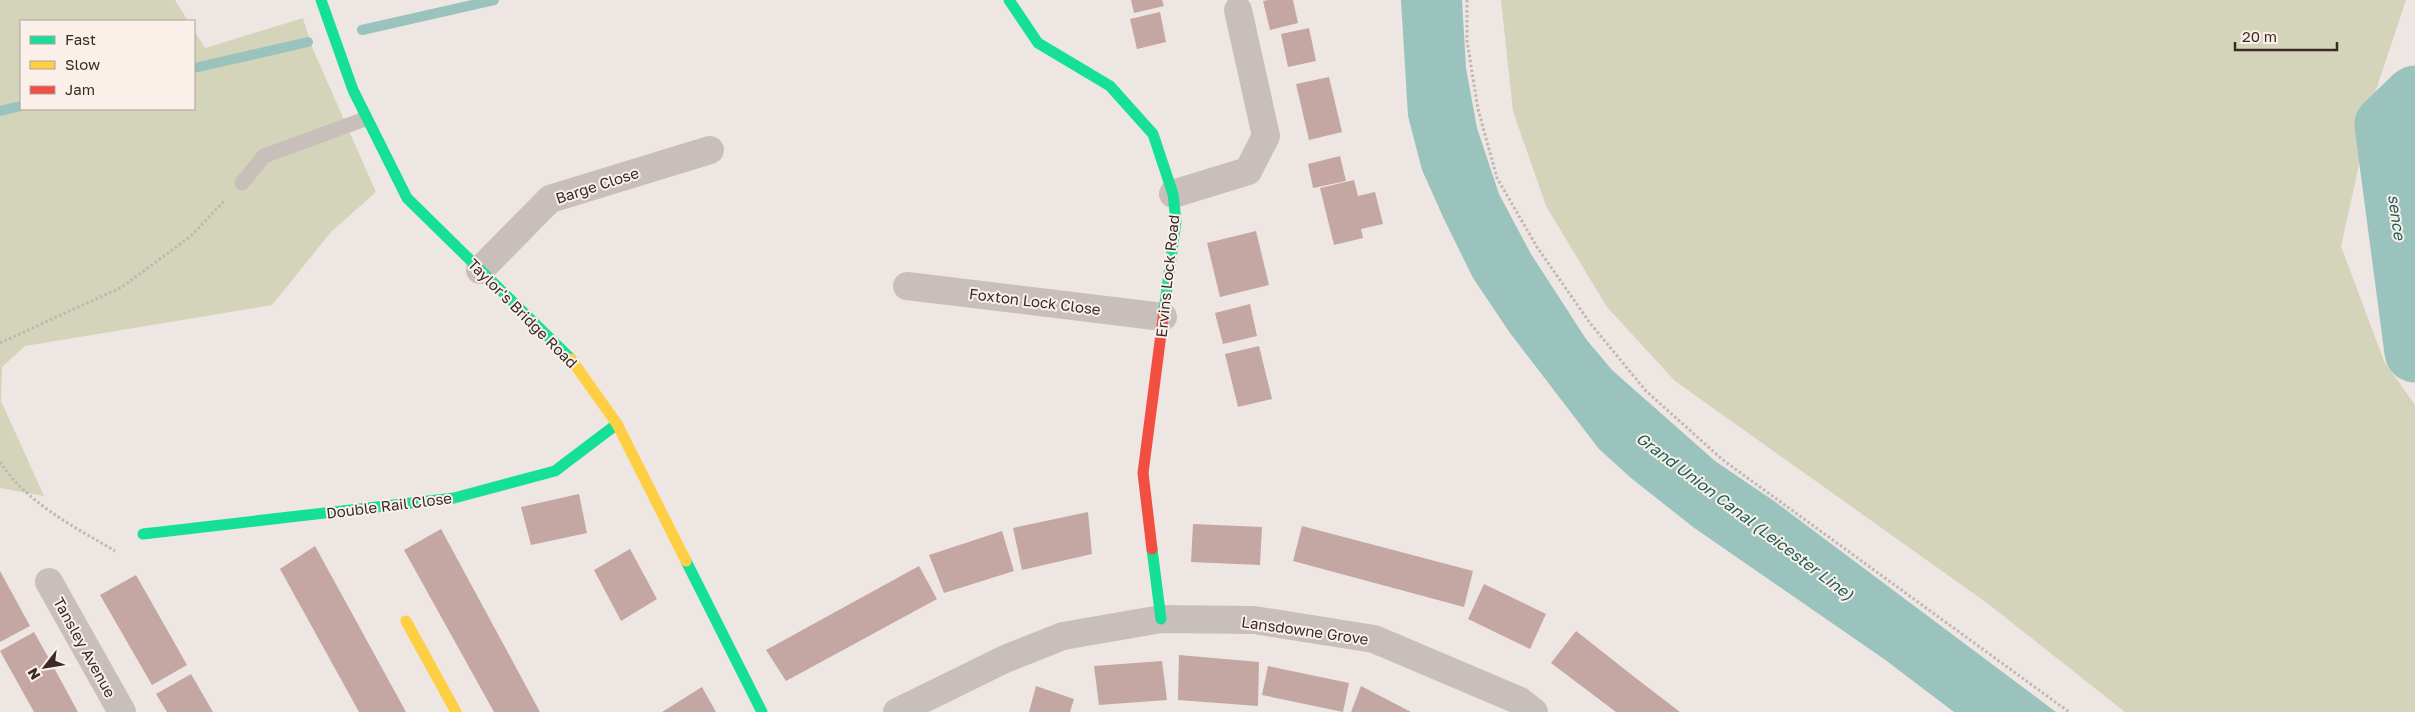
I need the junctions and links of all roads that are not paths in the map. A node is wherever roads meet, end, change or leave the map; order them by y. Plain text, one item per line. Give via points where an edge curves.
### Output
1 (321, 0) edge
2 (1009, 0) edge
3 (1238, 10) dead end
4 (365, 119) junction
5 (710, 150) dead end
6 (242, 183) road end
7 (1173, 194) junction
8 (480, 270) junction
9 (907, 286) dead end
10 (1164, 317) junction
11 (617, 424) junction
12 (144, 534) road end
13 (49, 582) dead end
14 (1161, 619) junction
15 (406, 621) dead end
16 (930, 704) edge
17 (122, 712) edge
18 (456, 712) edge
19 (762, 712) edge
20 (897, 712) edge
21 (1534, 712) edge

1 - 4 street, Taylor's Bridge Road
2 - 7 street, Ervins Lock Road via 1038,43 1110,86 1153,134
3 - 7 street via 1266,136 1248,171
4 - 6 lane via 264,156
4 - 8 street, Taylor's Bridge Road via 407,198
5 - 8 street, Barge Close via 550,200
7 - 10 street, Ervins Lock Road via 1176,221
8 - 11 street, Taylor's Bridge Road via 577,365
9 - 10 street, Foxton Lock Close
10 - 14 street, Ervins Lock Road via 1143,473
11 - 12 street, Double Rail Close via 555,471 454,498
11 - 19 street, Taylor's Bridge Road
13 - 17 street, Tansley Avenue
14 - 16 street, Lansdowne Grove via 1063,636 1005,659
14 - 21 street, Lansdowne Grove via 1254,620 1374,639 1520,701
15 - 18 street
16 - 20 street, Lansdowne Grove

